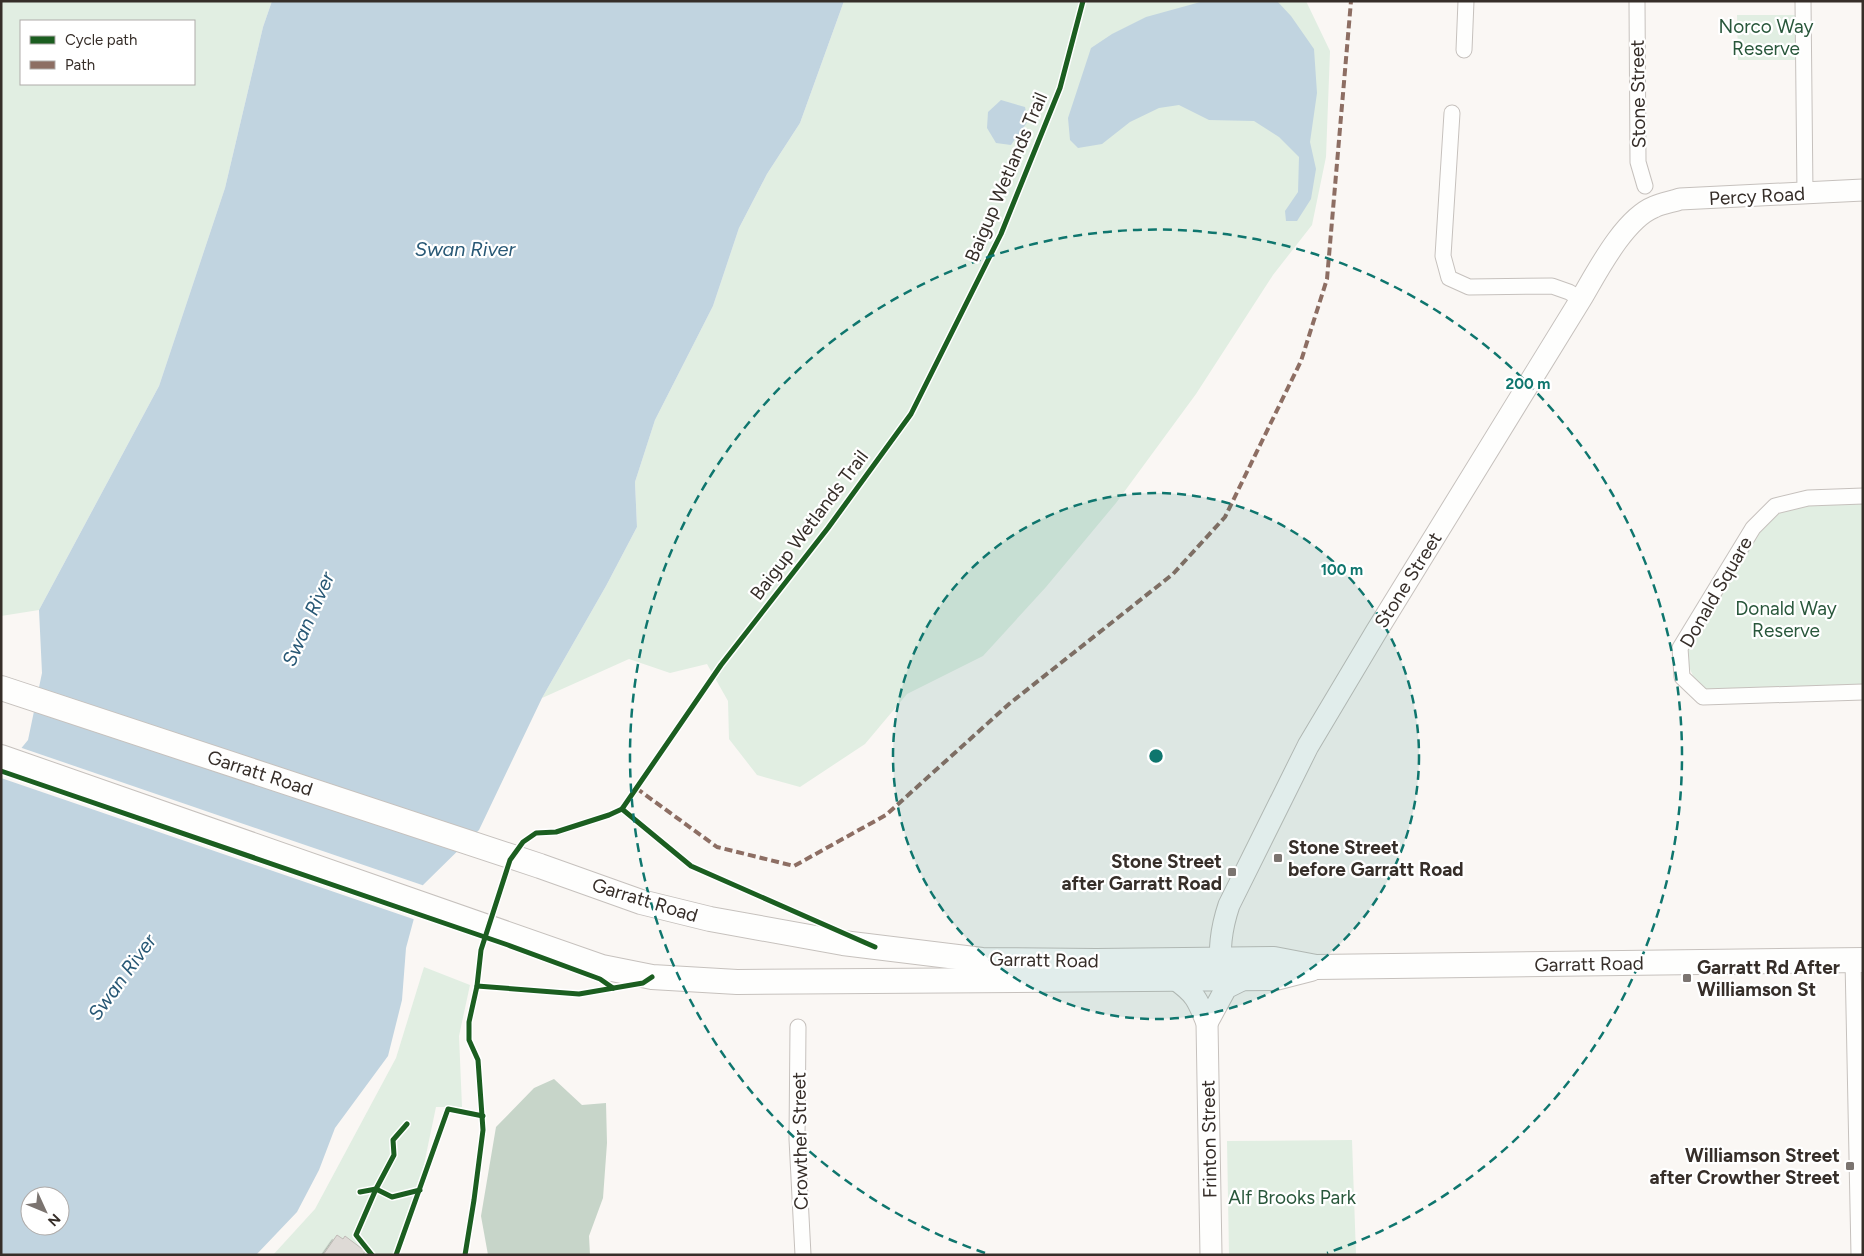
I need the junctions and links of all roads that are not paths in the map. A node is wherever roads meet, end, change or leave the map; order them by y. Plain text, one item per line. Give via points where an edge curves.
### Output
1 (1466, 1) edge
2 (1637, 1) edge
3 (1803, 1) edge
4 (1464, 50) dead end
5 (1452, 113) dead end
6 (1645, 186) dead end
7 (1863, 190) edge
8 (1805, 194) junction
9 (1652, 207) joint
10 (1581, 299) junction
11 (1863, 496) edge
12 (1, 688) edge
13 (1863, 692) edge
14 (1, 757) edge
15 (1858, 960) edge
16 (1316, 968) junction
17 (1220, 969) junction
18 (1244, 978) junction
19 (1176, 980) junction
20 (1207, 1023) junction
21 (798, 1026) dead end
22 (803, 1255) edge
23 (1211, 1255) edge
24 (1859, 1255) edge

1 - 4 street
2 - 6 street, Stone Street via 1638,162
3 - 8 street
5 - 10 street via 1444,256 1449,278 1469,287 1552,286
7 - 8 street, Percy Road
8 - 9 street, Percy Road via 1680,199
9 - 10 street, Stone Street via 1633,222 1614,245
10 - 17 street, Stone Street via 1308,746 1229,905 1220,939
11 - 13 street, Donald Square via 1808,498 1775,506 1753,528 1680,648 1682,677 1703,696
12 - 17 main road, Garratt Road via 642,902 701,917 843,943 982,960 1096,961
14 - 19 main road, Garratt Road via 602,967 652,977 737,982
15 - 16 main road, Garratt Road
15 - 24 street
16 - 17 main road, Garratt Road via 1274,959
16 - 18 main road, Garratt Road via 1276,978
17 - 18 main road, Garratt Road
17 - 19 main road, Garratt Road
18 - 20 street, Frinton Street via 1226,988
19 - 20 street, Frinton Street via 1191,990
20 - 23 street, Frinton Street
21 - 22 street, Crowther Street via 797,1139

